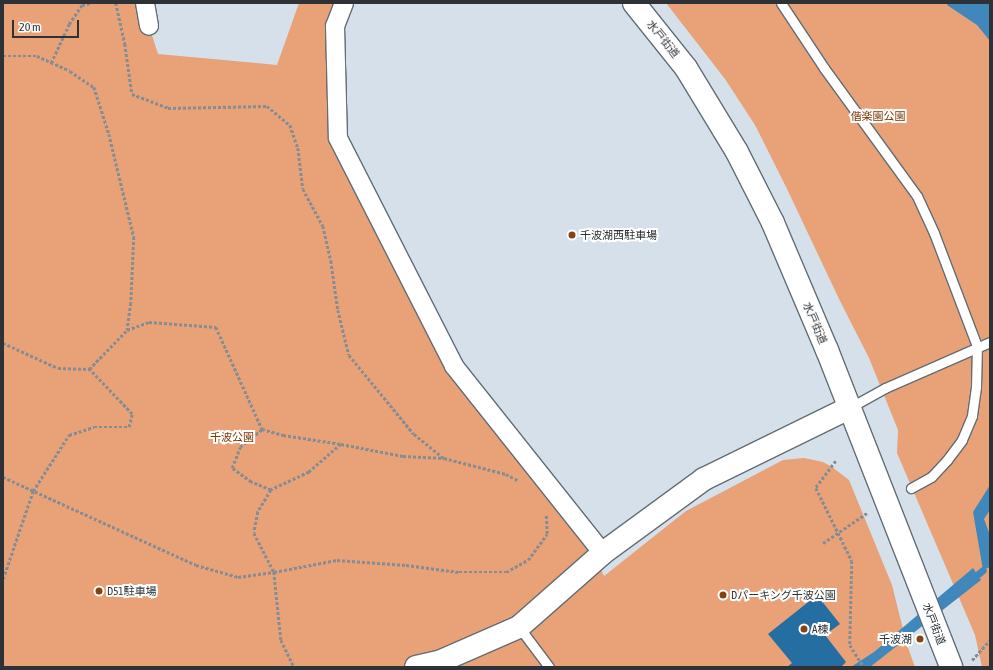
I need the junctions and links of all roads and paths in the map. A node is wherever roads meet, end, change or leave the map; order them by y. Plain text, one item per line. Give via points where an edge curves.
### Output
1 (91, 3) edge
2 (116, 3) edge
3 (145, 3) edge
4 (344, 3) edge
5 (634, 3) edge
6 (781, 3) edge
7 (149, 26) dead end
8 (3, 56) edge
9 (51, 62) junction
10 (127, 330) junction
11 (990, 342) edge
12 (3, 344) edge
13 (977, 346) junction
14 (89, 369) junction
15 (849, 408) junction
16 (262, 429) junction
17 (342, 444) junction
18 (444, 458) junction
19 (836, 461) dead end
20 (3, 477) edge
21 (525, 484) dead end
22 (911, 488) dead end
23 (271, 490) junction
24 (33, 492) junction
25 (545, 509) dead end
26 (868, 513) dead end
27 (838, 532) junction
28 (823, 543) dead end
29 (603, 553) junction
30 (274, 572) junction
31 (3, 579) edge
32 (519, 627) junction
33 (990, 640) edge
34 (960, 665) edge
35 (294, 667) edge
36 (416, 667) edge
37 (549, 667) edge
38 (864, 667) edge

1 - 9 path via 82,4 69,24
2 - 18 path via 132,94 168,108 267,106 290,126 298,148 303,189 323,226 349,355 414,434
3 - 7 street
4 - 29 street via 335,26 338,138 454,366
5 - 15 main road, 水戸街道 via 686,68 737,152 773,223
6 - 13 lane via 824,68 917,196 934,232
8 - 9 path via 37,56
9 - 10 path via 94,87 109,134 134,237 131,304
10 - 14 path
10 - 16 path via 150,322 216,328
11 - 13 lane
12 - 14 path via 58,368
13 - 15 lane via 884,388
13 - 22 lane via 972,416 962,440 931,477
14 - 24 path via 132,414 129,427 94,427 69,435
15 - 29 main road via 704,479
15 - 34 main road, 水戸街道
16 - 17 path via 283,435
16 - 23 path via 240,447 232,468 251,482
17 - 18 path via 403,456
17 - 23 path via 309,472
18 - 21 path via 506,474
19 - 27 path via 816,488
20 - 24 path
23 - 30 path via 258,512 254,533
24 - 30 path via 196,565 238,577
24 - 31 path
25 - 30 path via 548,534 528,560 506,572 459,572 337,560
26 - 27 path
27 - 28 path
27 - 38 path via 852,562 850,645
29 - 32 main road
30 - 35 path via 281,640
32 - 36 main road via 441,661
32 - 37 lane
33 - 34 path

